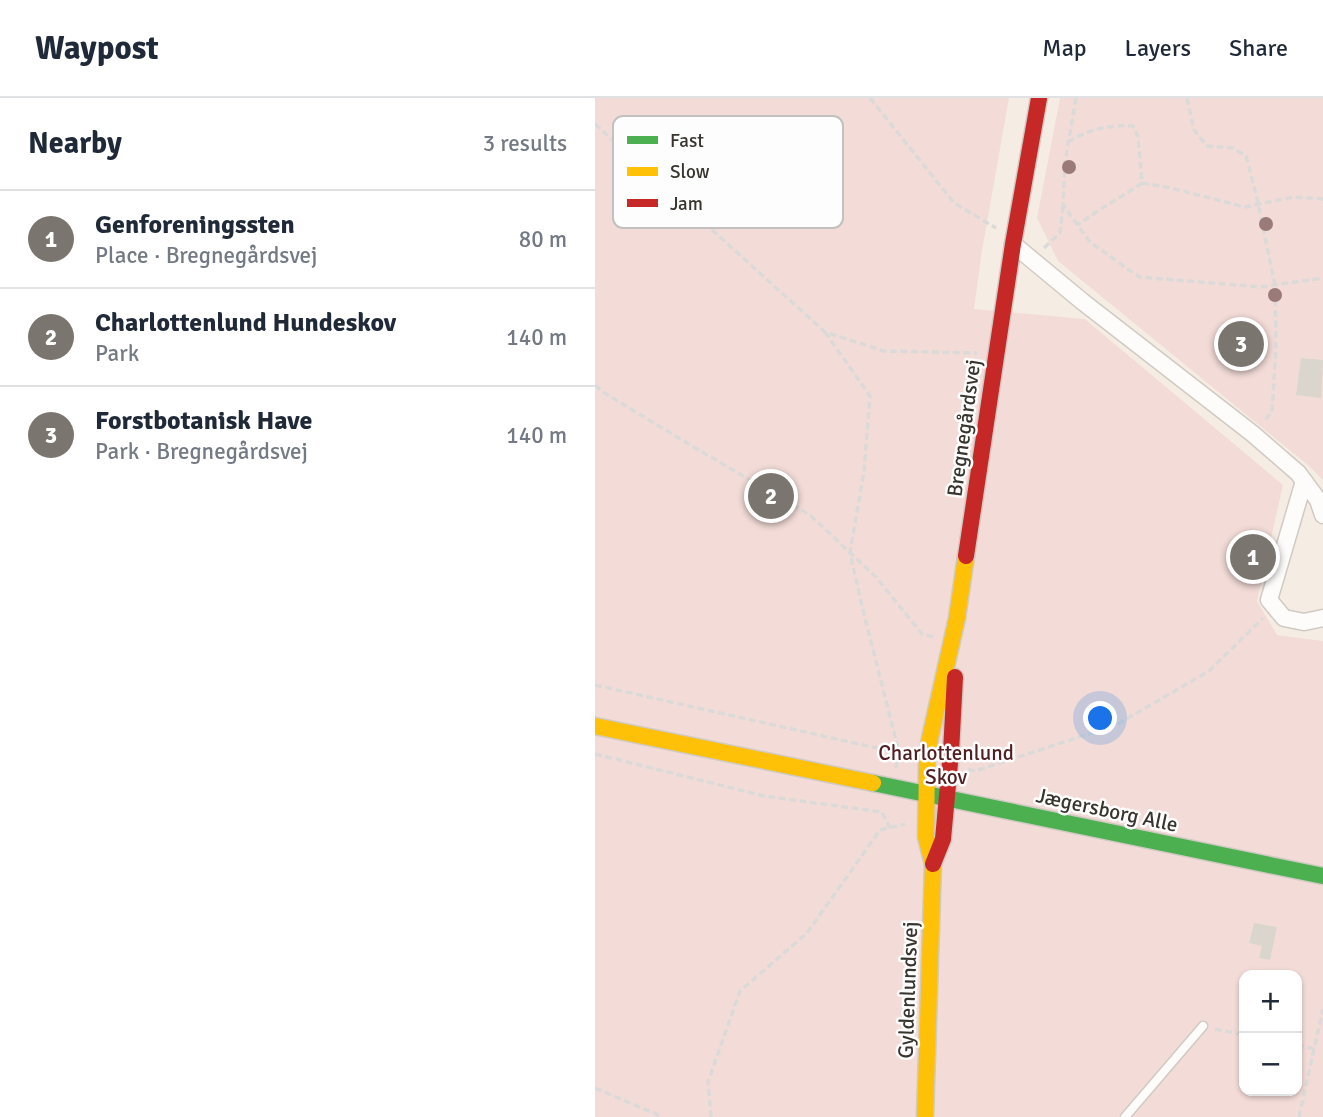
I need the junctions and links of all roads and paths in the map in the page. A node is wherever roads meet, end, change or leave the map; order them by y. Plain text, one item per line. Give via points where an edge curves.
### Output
1 (870, 98) edge
2 (1039, 98) edge
3 (1076, 98) edge
4 (1187, 98) edge
5 (595, 124) edge
6 (613, 140) edge
7 (1068, 142) junction
8 (1142, 183) junction
9 (1323, 199) edge
10 (1258, 204) junction
11 (1063, 205) junction
12 (1078, 225) junction
13 (710, 228) edge
14 (1013, 244) junction
15 (1027, 256) junction
16 (1323, 278) edge
17 (1275, 285) junction
18 (825, 332) junction
19 (997, 354) junction
20 (595, 385) edge
21 (1252, 434) junction
22 (1304, 481) junction
23 (1321, 505) edge
24 (851, 553) junction
25 (1276, 609) junction
26 (957, 618) junction
27 (1323, 618) edge
28 (952, 642) junction
29 (595, 685) edge
30 (595, 726) edge
31 (899, 752) junction
32 (595, 754) edge
33 (927, 759) junction
34 (950, 765) junction
35 (927, 794) junction
36 (947, 799) junction
37 (926, 827) junction
38 (890, 828) junction
39 (933, 864) junction
40 (1323, 876) edge
41 (1323, 1009) edge
42 (1203, 1026) joint
43 (1239, 1034) edge
44 (1302, 1046) edge
45 (1315, 1049) junction
46 (595, 1088) edge
47 (663, 1117) edge
48 (711, 1117) edge
49 (925, 1117) edge
50 (1125, 1117) edge
51 (1299, 1117) edge

1 - 14 path via 954,203 995,227
2 - 14 street, Bregnegårdsvej
3 - 7 path
4 - 10 path via 1194,130 1207,146 1233,148 1245,156
5 - 6 path
7 - 8 path via 1081,133 1133,126
7 - 11 path
8 - 10 path via 1245,206
8 - 12 path
9 - 10 path via 1293,197
10 - 17 path
11 - 12 path
11 - 15 path via 1060,233 1047,247
12 - 17 path via 1090,242 1139,277
13 - 18 path
14 - 15 street
14 - 19 street, Bregnegårdsvej
15 - 21 street
16 - 17 path
17 - 21 path via 1272,412
18 - 19 path via 884,351
18 - 24 path via 870,396
19 - 26 street, Bregnegårdsvej
20 - 24 path via 810,514
21 - 22 street
22 - 23 street
22 - 25 street via 1269,600
24 - 28 path via 922,634
24 - 31 path
25 - 27 street via 1284,618 1304,622
25 - 34 path via 1209,671 1116,724 975,771
26 - 28 street, Bregnegårdsvej
26 - 34 street, Bregnegårdsvej
28 - 33 street, Bregnegårdsvej
29 - 31 path
30 - 35 street, Jægersborg Alle
31 - 33 path
32 - 38 path via 764,796 882,812
33 - 35 street, Bregnegårdsvej
34 - 36 street, Bregnegårdsvej
35 - 36 street, Jægersborg Alle
35 - 37 street, Gyldenlundsvej
36 - 39 street, Gyldenlundsvej via 943,839
36 - 40 street, Jægersborg Alle
37 - 38 path via 911,823
37 - 39 street, Gyldenlundsvej
38 - 48 path via 880,830 807,933 740,991 708,1082
39 - 49 street, Gyldenlundsvej
41 - 45 path
42 - 43 path
42 - 50 lane
44 - 45 path
45 - 51 path
46 - 47 path

